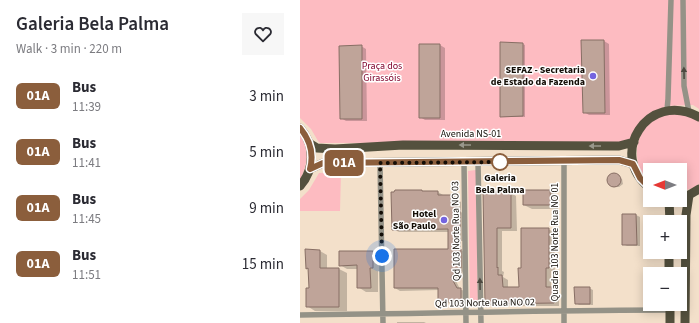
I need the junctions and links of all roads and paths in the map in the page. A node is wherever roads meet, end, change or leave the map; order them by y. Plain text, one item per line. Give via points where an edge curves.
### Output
1 (671, 0) edge
2 (683, 0) edge
3 (666, 110) junction
4 (689, 112) junction
5 (699, 116) edge
6 (300, 128) edge
7 (634, 142) junction
8 (309, 143) junction
9 (564, 161) junction
10 (464, 162) junction
11 (478, 162) junction
12 (380, 163) junction
13 (633, 164) junction
14 (310, 169) junction
15 (643, 181) edge
16 (300, 186) edge
17 (699, 189) edge
18 (687, 194) edge
19 (685, 207) edge
20 (643, 308) edge
21 (564, 310) junction
22 (670, 311) edge
23 (466, 313) junction
24 (481, 313) junction
25 (383, 314) junction
26 (300, 315) edge
27 (383, 323) edge
28 (466, 323) edge
29 (481, 323) edge
30 (564, 323) edge
31 (670, 323) edge
32 (685, 323) edge

1 - 3 street
4 -> 2 street via 684,86
3 - 4 main road
3 - 7 main road via 646,121
4 - 5 main road
6 - 8 main road
7 -> 8 main road, Avenida NS-01 via 619,146 403,145 335,149 322,149
7 - 13 main road
8 - 14 main road via 312,154
9 - 11 main road
9 - 13 main road via 619,160
9 - 21 street, Quadra 103 Norte Rua NO 01
10 - 11 main road
10 - 12 main road
10 - 23 street, Qd 103 Norte Rua NO 03
24 -> 11 street
12 - 14 main road via 323,163
12 - 25 street
13 - 15 main road
14 - 16 main road
17 - 18 main road
19 - 32 main road
20 - 21 street, Qd 103 Norte Rua NO 02
21 - 24 street, Qd 103 Norte Rua NO 02
21 - 30 street, Quadra 103 Norte Rua NO 01
22 - 31 main road
23 - 24 street, Qd 103 Norte Rua NO 02
23 - 25 street, Qd 103 Norte Rua NO 02
23 - 28 street, Qd 103 Norte Rua NO 03
24 - 29 street
25 - 26 street, Qd 103 Norte Rua NO 02
25 - 27 street

